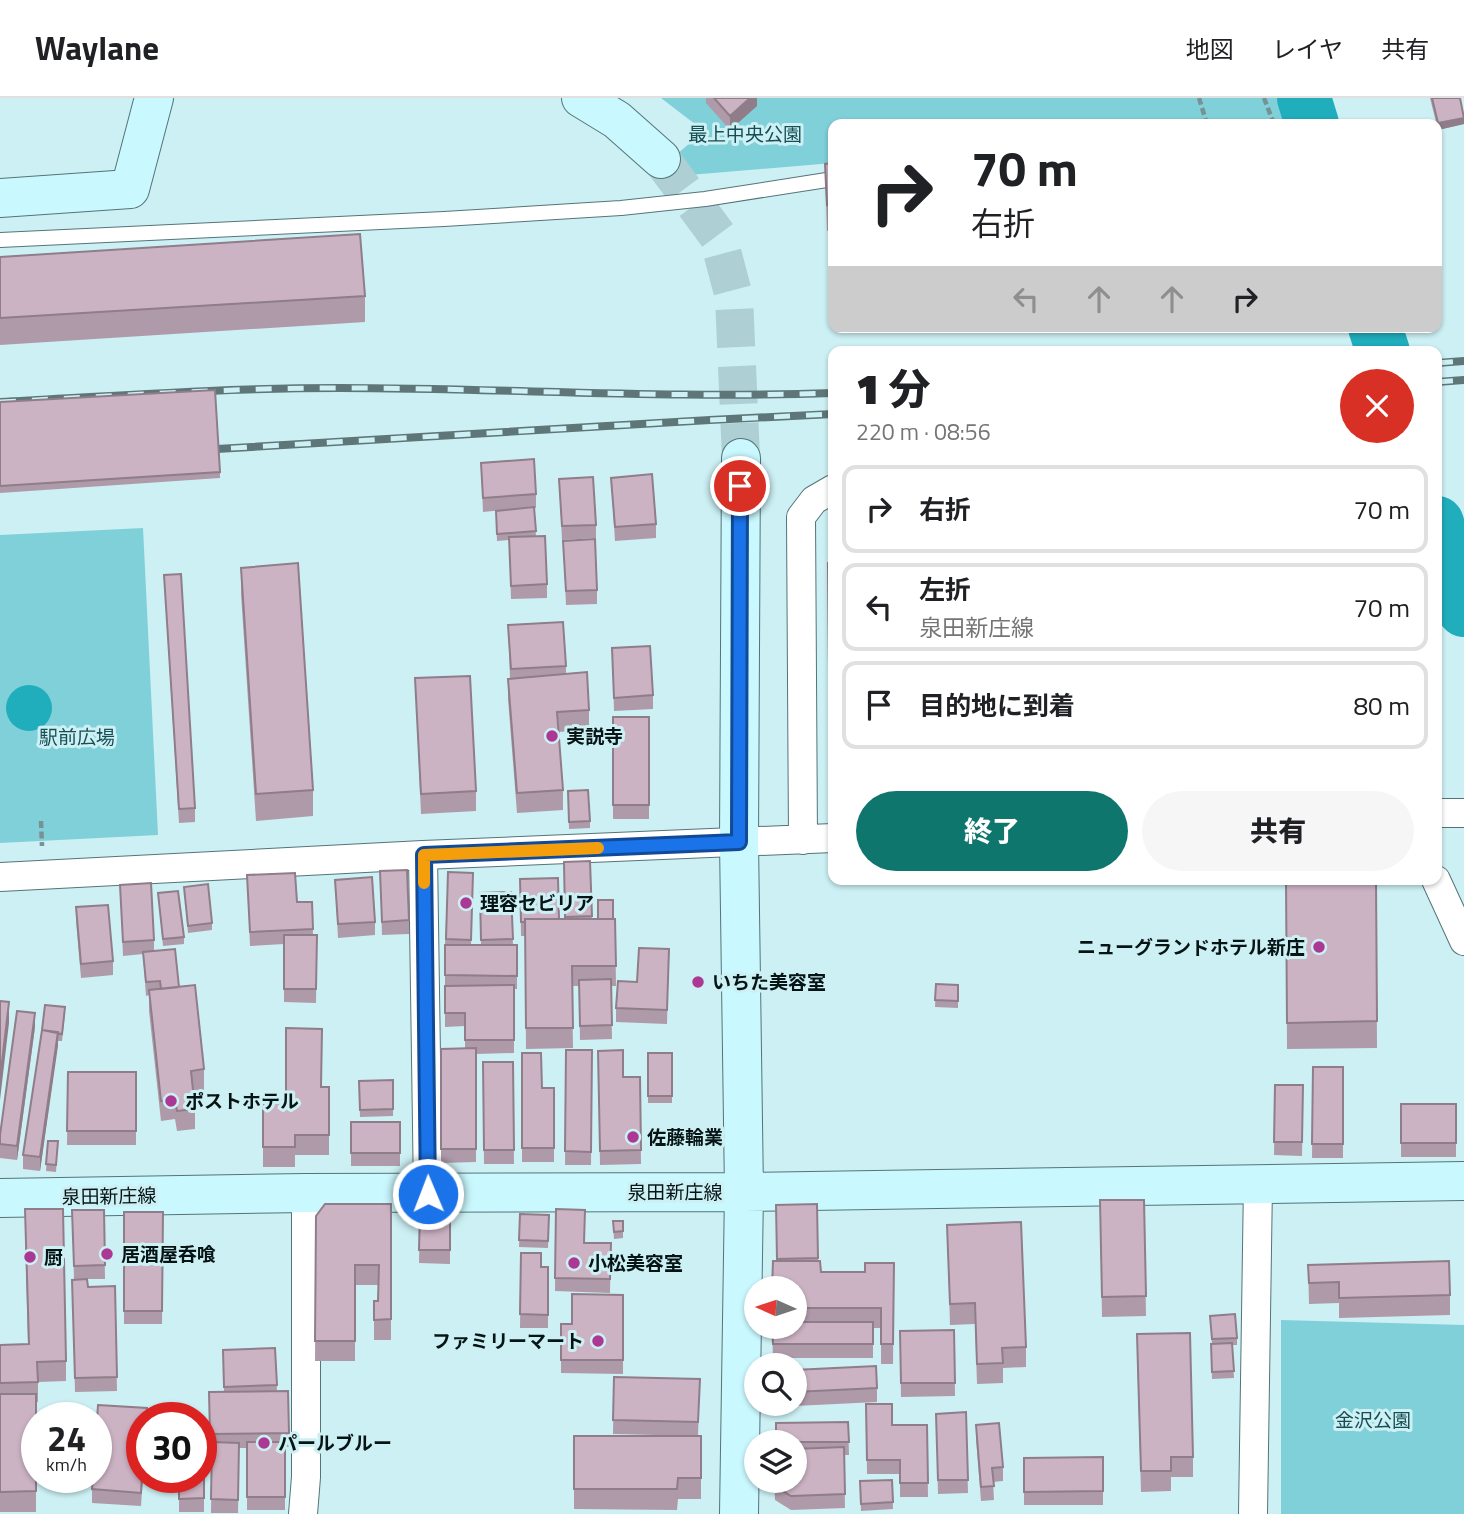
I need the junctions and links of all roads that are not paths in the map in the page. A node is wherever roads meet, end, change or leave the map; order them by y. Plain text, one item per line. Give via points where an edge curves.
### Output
1 (154, 98) edge
2 (581, 98) edge
3 (661, 159) tunnel mouth
4 (828, 180) edge
5 (0, 198) edge
6 (0, 240) edge
7 (741, 458) tunnel mouth
8 (828, 492) edge
9 (828, 838) edge
10 (803, 840) junction
11 (739, 842) junction
12 (424, 855) junction
13 (0, 877) edge
14 (1438, 885) edge
15 (1464, 941) edge
16 (1464, 1181) edge
17 (1258, 1183) junction
18 (744, 1192) junction
19 (306, 1193) junction
20 (428, 1194) junction
21 (0, 1198) edge
22 (303, 1514) edge
23 (738, 1514) edge
24 (1253, 1514) edge

1 - 5 main road via 130,189
2 - 3 main road via 617,120
4 - 6 lane via 621,208
7 - 11 main road, 泉田新庄線
8 - 10 street via 814,500 801,517
9 - 10 street
10 - 11 street
11 - 12 street
11 - 18 main road, 泉田新庄線
12 - 13 street
12 - 20 street
14 - 15 street
16 - 17 main road
17 - 18 main road
17 - 24 street
18 - 20 main road, 泉田新庄線
18 - 23 main road
19 - 20 main road, 泉田新庄線
19 - 21 main road, 泉田新庄線
19 - 22 street

